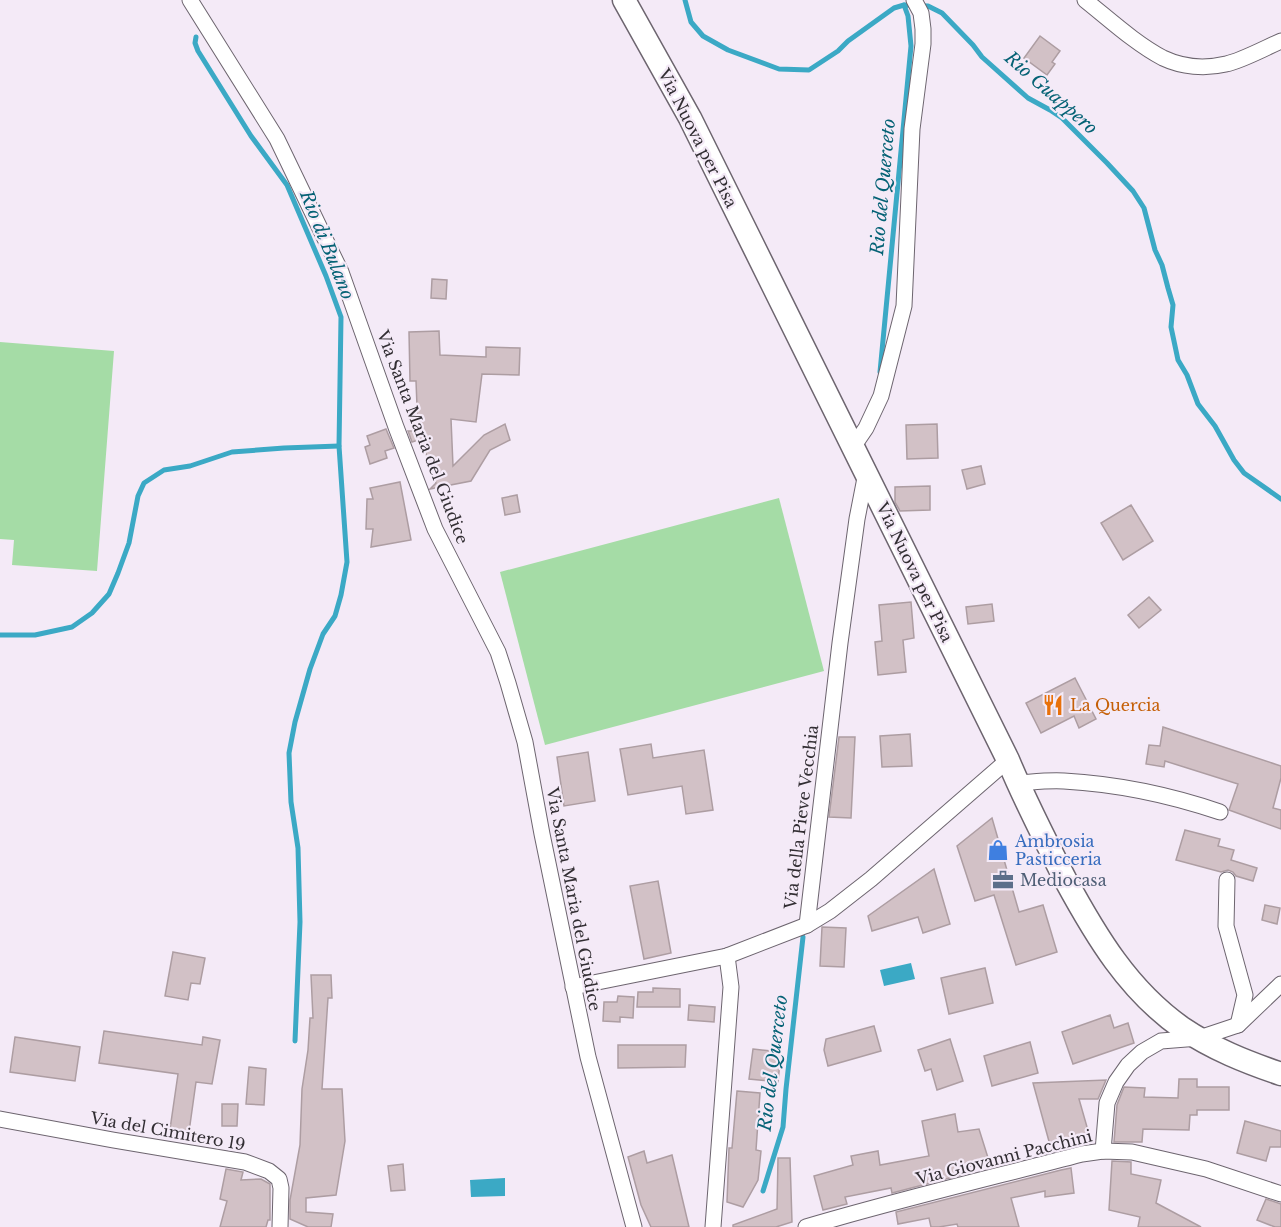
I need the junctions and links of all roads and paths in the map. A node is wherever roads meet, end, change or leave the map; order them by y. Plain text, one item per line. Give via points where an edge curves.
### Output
1 (190, 0) edge
2 (624, 0) edge
3 (1085, 0) edge
4 (917, 7) edge
5 (1281, 41) edge
6 (853, 447) junction
7 (866, 473) junction
8 (1008, 760) junction
9 (1018, 783) junction
10 (1220, 812) dead end
11 (1227, 880) dead end
12 (807, 925) junction
13 (727, 956) junction
14 (1281, 984) edge
15 (573, 987) junction
16 (1238, 1025) junction
17 (1199, 1038) junction
18 (1281, 1074) edge
19 (0, 1119) edge
20 (1103, 1151) junction
21 (1281, 1194) edge
22 (280, 1227) edge
23 (634, 1227) edge
24 (713, 1227) edge
25 (806, 1227) edge

1 - 15 street, Via Santa Maria del Giudice via 277,139 341,272 435,529 498,652 525,742
2 - 6 main road, Via Nuova per Pisa via 690,118
3 - 5 street via 1163,58 1187,65 1228,64
4 - 6 street via 923,44 912,129 904,306 880,396
6 - 7 main road, Via Nuova per Pisa
7 - 8 main road, Via Nuova per Pisa
7 - 12 street, Via della Pieve Vecchia via 840,643
8 - 9 main road, Via Nuova per Pisa
8 - 12 street via 871,879
9 - 10 street via 1063,781 1115,787 1166,796
9 - 17 main road, Via Nuova per Pisa via 1105,948 1145,996
11 - 16 street via 1226,926 1245,995
12 - 13 street, Via della Pieve Vecchia
13 - 15 street, Via della Pieve Vecchia
13 - 24 street via 731,987
14 - 16 street
15 - 23 street, Via Santa Maria del Giudice
16 - 17 street
17 - 18 main road, Via Nuova per Pisa via 1237,1058
17 - 20 street via 1161,1041 1128,1065 1107,1103
19 - 22 street, Via del Cimitero 19 via 245,1162 279,1179
20 - 21 street, Via Giovanni Pacchini via 1132,1152 1206,1169
20 - 25 street, Via Giovanni Pacchini

